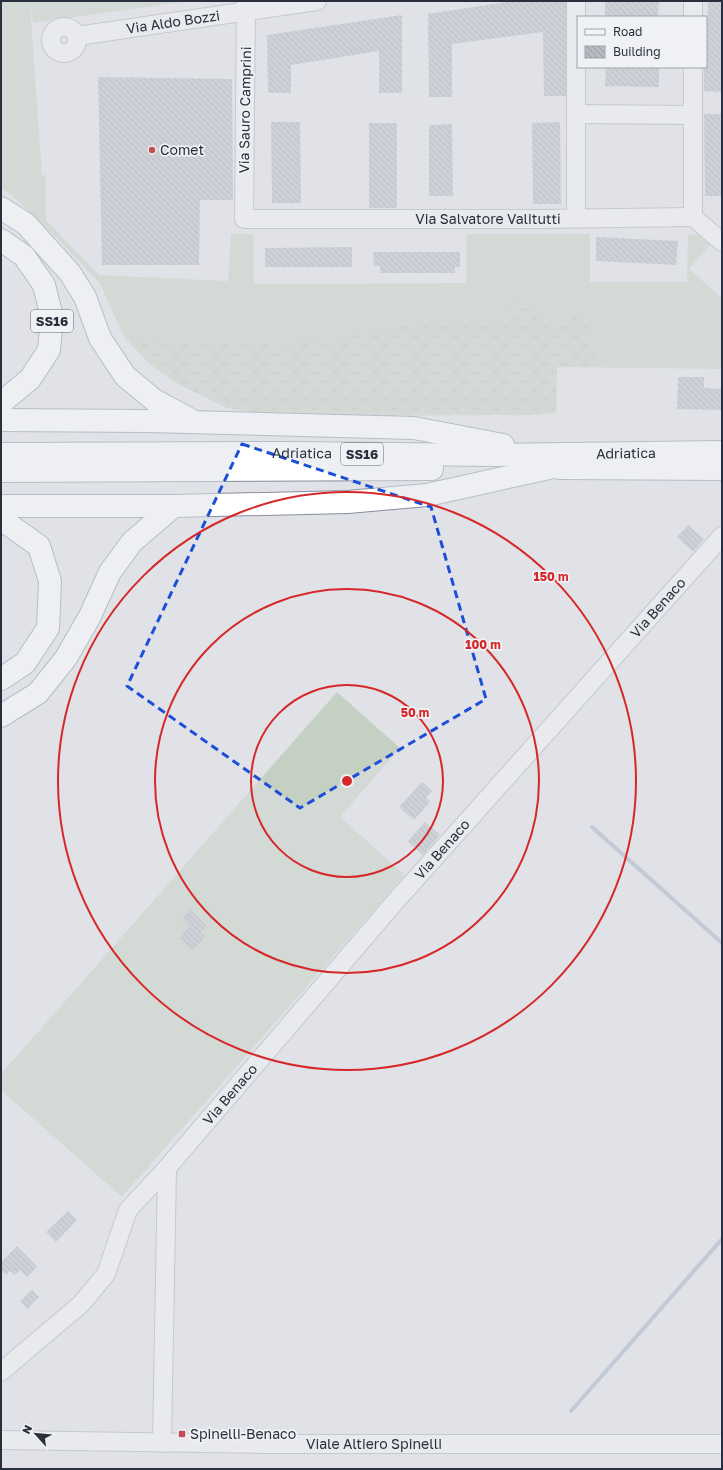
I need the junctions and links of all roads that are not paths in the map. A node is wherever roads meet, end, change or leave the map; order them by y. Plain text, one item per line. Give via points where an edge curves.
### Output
1 (317, 1) edge
2 (576, 1) edge
3 (693, 1) edge
4 (246, 6) edge
5 (693, 16) edge
6 (77, 36) dead end
7 (693, 68) edge
8 (576, 114) junction
9 (692, 115) junction
10 (1, 208) edge
11 (693, 217) junction
12 (576, 218) junction
13 (244, 219) joint
14 (1, 240) edge
15 (722, 242) edge
16 (1, 403) edge
17 (1, 420) edge
18 (196, 422) junction
19 (722, 452) edge
20 (1, 454) edge
21 (549, 461) junction
22 (722, 469) edge
23 (1, 471) edge
24 (1, 506) edge
25 (174, 506) junction
26 (1, 522) edge
27 (722, 536) edge
28 (1, 678) edge
29 (1, 716) edge
30 (167, 1168) junction
31 (1, 1372) edge
32 (1, 1440) edge
33 (162, 1443) junction
34 (722, 1444) edge

1 - 4 street, Via Aldo Bozzi
2 - 8 street
3 - 5 street
4 - 6 street, Via Aldo Bozzi
4 - 13 street, Via Sauro Camprini
7 - 9 street
8 - 9 street
8 - 12 street
9 - 11 street
10 - 18 highway, SS16 via 26,224 70,273 85,297 100,338 126,376 154,400
11 - 12 street, Via Salvatore Valitutti
11 - 15 street
12 - 13 street, Via Salvatore Valitutti
14 - 16 highway, SS16 via 24,256 44,285 52,317 49,350 30,379
17 - 18 highway, SS16
18 - 21 highway, SS16 via 414,428
19 - 21 highway, Adriatica / SS16
20 - 21 highway, Adriatica / SS16 via 290,452 450,455
21 - 22 highway, Adriatica / SS16
21 - 23 highway, Adriatica / SS16
21 - 25 highway, SS16 via 427,495 348,502
24 - 25 highway, SS16
25 - 29 highway via 132,542 114,566 66,658 38,693
26 - 28 highway via 8,524 39,546 50,581 48,628 25,663
27 - 30 street, Via Benaco via 395,902
30 - 31 street, Via Benaco via 128,1210 106,1274 81,1304
30 - 33 street
32 - 33 street, Viale Altiero Spinelli
33 - 34 street, Viale Altiero Spinelli

